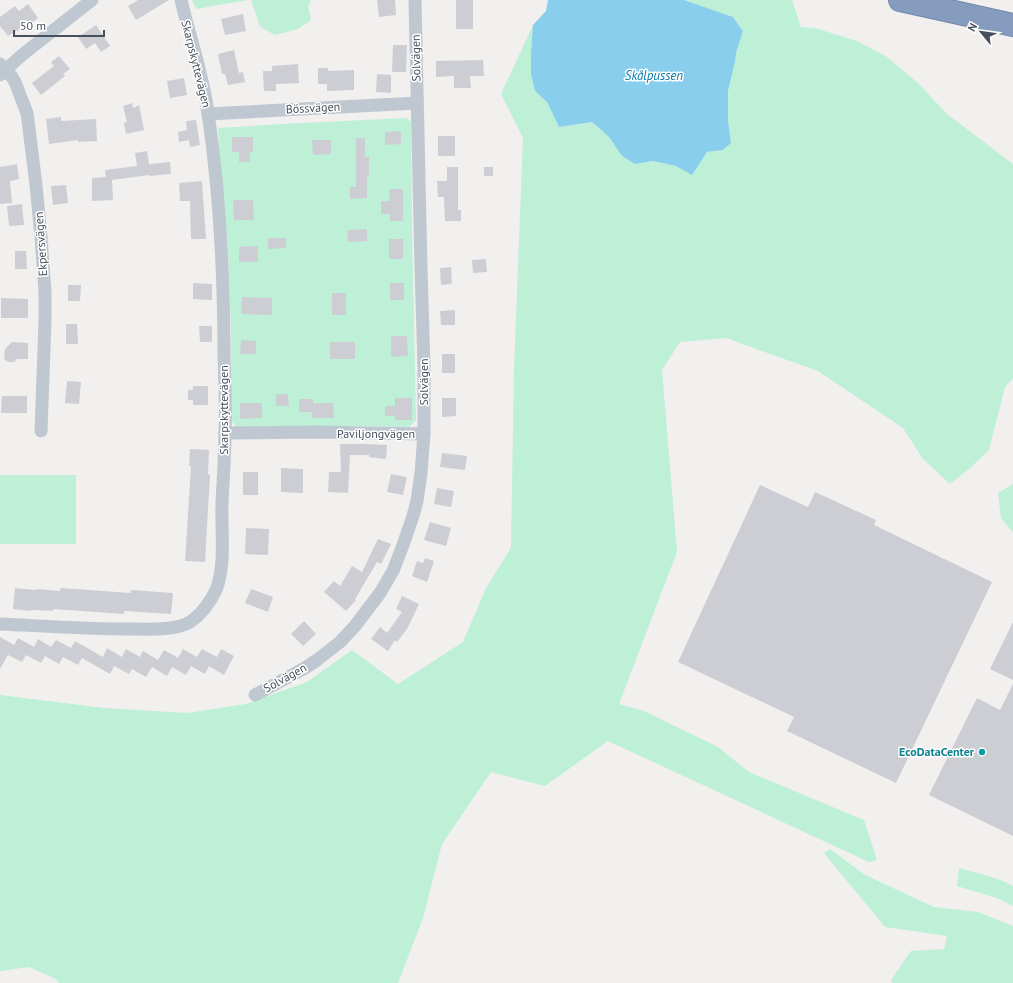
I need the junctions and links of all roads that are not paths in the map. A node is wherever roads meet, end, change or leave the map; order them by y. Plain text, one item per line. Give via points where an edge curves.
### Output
1 (92, 0) edge
2 (181, 0) edge
3 (415, 0) edge
4 (900, 0) edge
5 (1013, 25) edge
6 (2, 70) edge
7 (417, 103) junction
8 (208, 114) junction
9 (41, 431) dead end
10 (225, 433) junction
11 (424, 434) junction
12 (0, 624) edge
13 (255, 695) dead end

1 - 6 street
2 - 8 street, Skarpskyttevägen via 203,80
3 - 7 street, Solvägen
4 - 5 highway
6 - 9 street, Ekpersvägen via 15,82 26,113 42,237 45,321
7 - 8 street, Bössvägen
7 - 11 street, Solvägen
8 - 10 street, Skarpskyttevägen via 215,163 223,267
10 - 11 street, Paviljongvägen
10 - 12 street, Skarpskyttevägen via 220,575 210,602 192,620 175,627 147,629
11 - 13 street, Solvägen via 421,473 413,516 392,571 380,593 355,626 317,660

